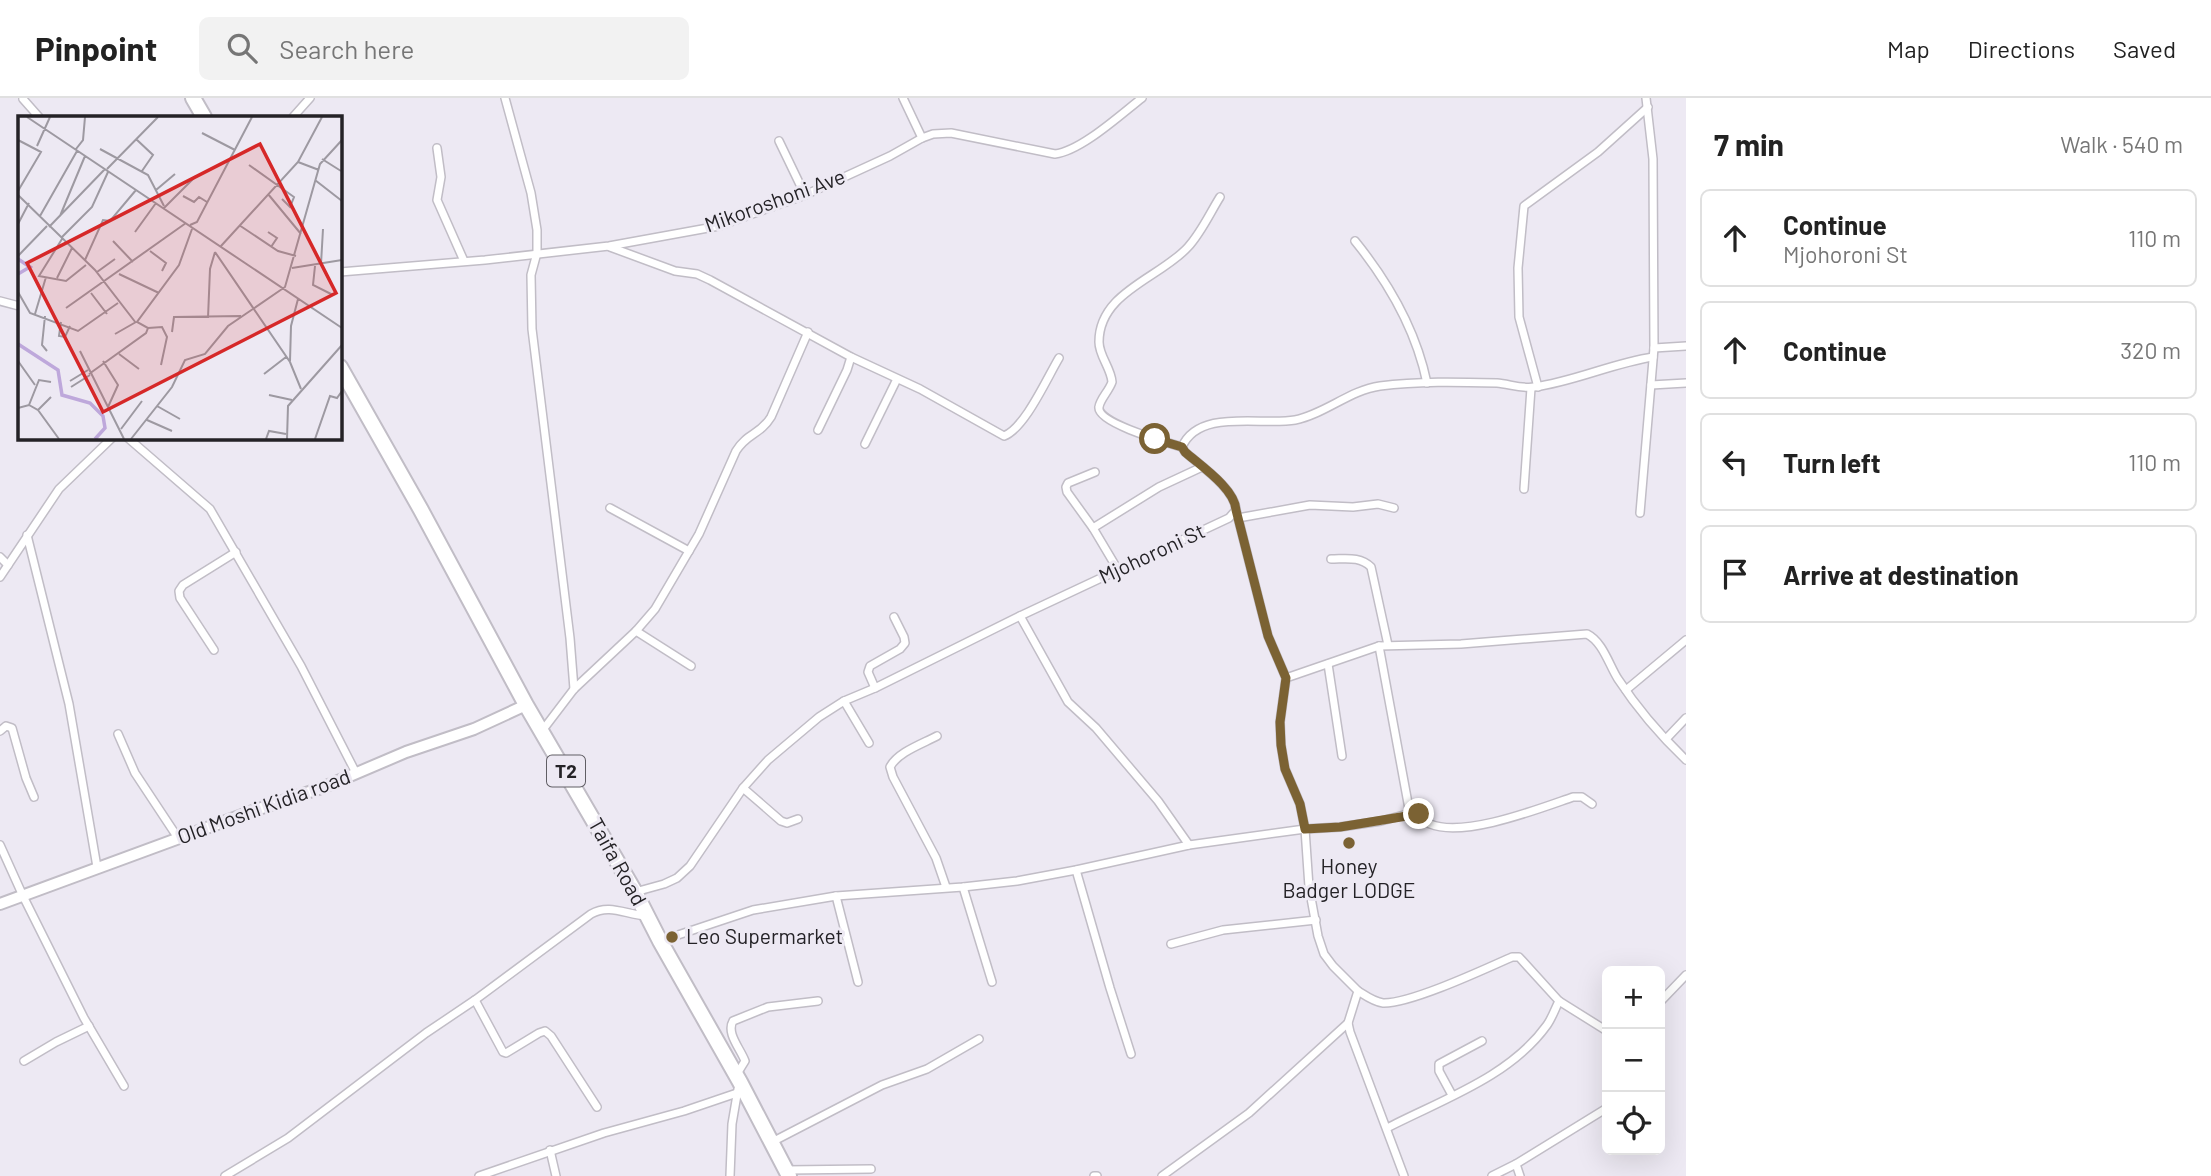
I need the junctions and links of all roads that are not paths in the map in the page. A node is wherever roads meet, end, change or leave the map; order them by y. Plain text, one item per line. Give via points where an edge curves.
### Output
1 (193, 98) edge
2 (310, 98) edge
3 (505, 98) edge
4 (903, 98) edge
5 (1142, 98) edge
6 (1646, 98) edge
7 (23, 99) edge
8 (1648, 107) junction
9 (38, 116) edge
10 (203, 116) edge
11 (294, 116) edge
12 (922, 138) junction
13 (779, 141) dead end
14 (437, 148) dead end
15 (805, 195) junction
16 (1220, 197) dead end
17 (1355, 241) dead end
18 (609, 246) junction
19 (537, 253) junction
20 (464, 261) junction
21 (341, 272) edge
22 (0, 301) edge
23 (9, 303) junction
24 (18, 306) edge
25 (0, 311) edge
26 (808, 332) junction
27 (1686, 346) edge
28 (1654, 348) junction
29 (851, 357) junction
30 (1653, 357) junction
31 (1059, 358) dead end
32 (341, 369) edge
33 (897, 379) junction
34 (1427, 383) junction
35 (1686, 383) edge
36 (1651, 385) junction
37 (1534, 387) junction
38 (818, 430) dead end
39 (111, 439) edge
40 (129, 439) edge
41 (865, 444) dead end
42 (1182, 447) junction
43 (1202, 467) junction
44 (1095, 472) dead end
45 (1524, 489) dead end
46 (610, 508) dead end
47 (1394, 508) dead end
48 (1640, 513) dead end
49 (1237, 514) junction
50 (1093, 528) junction
51 (27, 536) junction
52 (689, 551) junction
53 (236, 552) junction
54 (0, 557) edge
55 (1331, 559) dead end
56 (8, 565) junction
57 (1118, 570) junction
58 (0, 577) edge
59 (1020, 616) junction
60 (894, 617) dead end
61 (636, 631) junction
62 (1686, 640) edge
63 (1383, 646) junction
64 (214, 650) dead end
65 (1328, 664) junction
66 (691, 666) dead end
67 (1286, 678) junction
68 (876, 688) junction
69 (574, 689) junction
70 (1626, 690) junction
71 (844, 701) junction
72 (526, 705) junction
73 (1686, 718) edge
74 (0, 731) edge
75 (542, 731) junction
76 (118, 734) dead end
77 (937, 736) dead end
78 (1666, 738) junction
79 (869, 743) dead end
80 (1342, 756) dead end
81 (1686, 760) edge
82 (356, 774) junction
83 (744, 788) junction
84 (34, 797) dead end
85 (1592, 804) dead end
86 (1410, 814) junction
87 (798, 819) dead end
88 (1305, 829) junction
89 (178, 838) junction
90 (0, 845) edge
91 (1189, 845) junction
92 (97, 867) junction
93 (1076, 870) junction
94 (946, 887) junction
95 (963, 887) junction
96 (635, 892) junction
97 (23, 896) junction
98 (836, 896) junction
99 (0, 904) edge
100 (647, 916) junction
101 (1315, 920) junction
102 (660, 941) junction
103 (1171, 944) dead end
104 (1686, 975) edge
105 (858, 982) dead end
106 (992, 982) dead end
107 (1358, 991) junction
108 (1665, 997) edge
109 (475, 1000) junction
110 (818, 1001) dead end
111 (1559, 1001) junction
112 (1348, 1023) junction
113 (89, 1026) junction
114 (1604, 1029) edge
115 (979, 1039) dead end
116 (1482, 1041) dead end
117 (1131, 1054) dead end
118 (24, 1061) dead end
119 (738, 1083) junction
120 (124, 1086) dead end
121 (1452, 1095) junction
122 (597, 1107) dead end
123 (1602, 1111) edge
124 (1387, 1128) junction
125 (772, 1142) junction
126 (550, 1150) junction
127 (1516, 1164) junction
128 (871, 1169) dead end
129 (496, 1173) edge
130 (788, 1173) edge
131 (225, 1176) edge
132 (479, 1176) edge
133 (556, 1176) edge
134 (730, 1176) edge
135 (1162, 1176) edge
136 (1404, 1176) edge
137 (1492, 1176) edge
138 (1520, 1176) edge

1 - 10 highway
2 - 11 street
3 - 19 street via 531,193
4 - 12 street
5 - 12 street, Mikoroshoni Ave via 1064,153 951,133
6 - 8 street
7 - 9 street
8 - 28 street via 1654,198
8 - 37 street via 1598,152 1524,206 1519,317
12 - 15 street, Mikoroshoni Ave
13 - 15 street
14 - 20 street via 441,177 437,200
15 - 18 street, Mikoroshoni Ave via 719,226
16 - 42 street via 1189,247 1109,309 1099,342 1112,382 1099,412 1140,434
17 - 34 street via 1386,282 1417,344
18 - 19 street, Mikoroshoni Ave
18 - 26 street via 704,277
19 - 20 street, Mikoroshoni Ave
19 - 69 street via 531,275 532,330
20 - 21 street, Mikoroshoni Ave
22 - 23 street
23 - 24 street
23 - 25 street
26 - 29 street
26 - 52 street via 771,417 736,451
27 - 28 street
28 - 30 street
29 - 33 street
29 - 38 street
30 - 36 street
30 - 37 street
31 - 33 street via 1012,433 1004,436
32 - 72 highway, Taifa Road / T2
33 - 41 street
34 - 37 street
34 - 42 street via 1377,387 1296,419 1223,420 1205,426
35 - 36 street
36 - 48 street
37 - 45 street
39 - 51 street via 60,489
40 - 53 street via 210,509
42 - 43 street
43 - 49 street via 1236,502
43 - 50 street via 1159,487
44 - 50 street via 1066,487
46 - 52 street
47 - 49 street via 1310,505
49 - 57 street, Mjohoroni St
49 - 67 street via 1268,636
50 - 57 street
51 - 56 street
51 - 92 street via 69,704
52 - 61 street via 655,609
53 - 64 street via 179,591
53 - 82 street
54 - 56 street
55 - 63 street via 1356,559 1371,567
56 - 58 street
57 - 59 street, Mjohoroni St
59 - 68 street, Mjohoroni St
59 - 91 street via 1068,702 1158,801
60 - 68 street via 905,643 870,666 868,672
61 - 66 street
61 - 69 street
62 - 70 street
63 - 65 street
63 - 70 street via 1587,634
63 - 86 street
65 - 67 street
65 - 80 street
67 - 88 street via 1281,745
68 - 71 street, Mjohoroni St
69 - 75 street
70 - 78 street
71 - 79 street
71 - 83 street, Mjohoroni St via 795,735
72 - 75 highway, Taifa Road / T2
72 - 82 street, Old Moshi Kidia road
73 - 78 street
74 - 84 street via 12,728
75 - 96 highway, Taifa Road / T2
76 - 89 street via 135,773
77 - 94 street via 890,766
78 - 81 street
82 - 89 street, Old Moshi Kidia road
83 - 87 street via 781,821
83 - 96 street, Mjohoroni St via 690,866 677,878
85 - 86 street via 1573,797 1503,820 1447,827
86 - 88 street
88 - 91 street
88 - 101 street
89 - 92 street, Old Moshi Kidia road
90 - 97 street
91 - 93 street
92 - 97 street, Old Moshi Kidia road
93 - 95 street
93 - 117 street
94 - 95 street
94 - 98 street
95 - 106 street
96 - 100 highway, Taifa Road / T2
97 - 99 street, Old Moshi Kidia road
97 - 113 street
98 - 102 street via 753,910
98 - 105 street
100 - 102 highway, Taifa Road / T2
100 - 109 street via 600,909
101 - 103 street via 1223,930
101 - 107 street via 1324,954
102 - 119 highway, Taifa Road / T2
104 - 108 street
107 - 111 street via 1384,1003 1403,1000 1519,957
107 - 112 street
109 - 122 street via 503,1052 545,1031 551,1036
109 - 131 street via 288,1138
110 - 119 street via 768,1007 733,1021 731,1032 745,1061
111 - 114 street
111 - 121 street via 1548,1023 1518,1056
112 - 124 street
112 - 135 street via 1249,1113
113 - 118 street
113 - 120 street
115 - 125 street
116 - 121 street via 1439,1064
119 - 125 highway, Taifa Road / T2
119 - 126 street via 684,1111
119 - 134 street
121 - 124 street
123 - 127 street
124 - 136 street
125 - 130 highway, Taifa Road / T2
126 - 129 street
126 - 133 street
127 - 137 street
127 - 138 street
128 - 130 street
129 - 132 street

